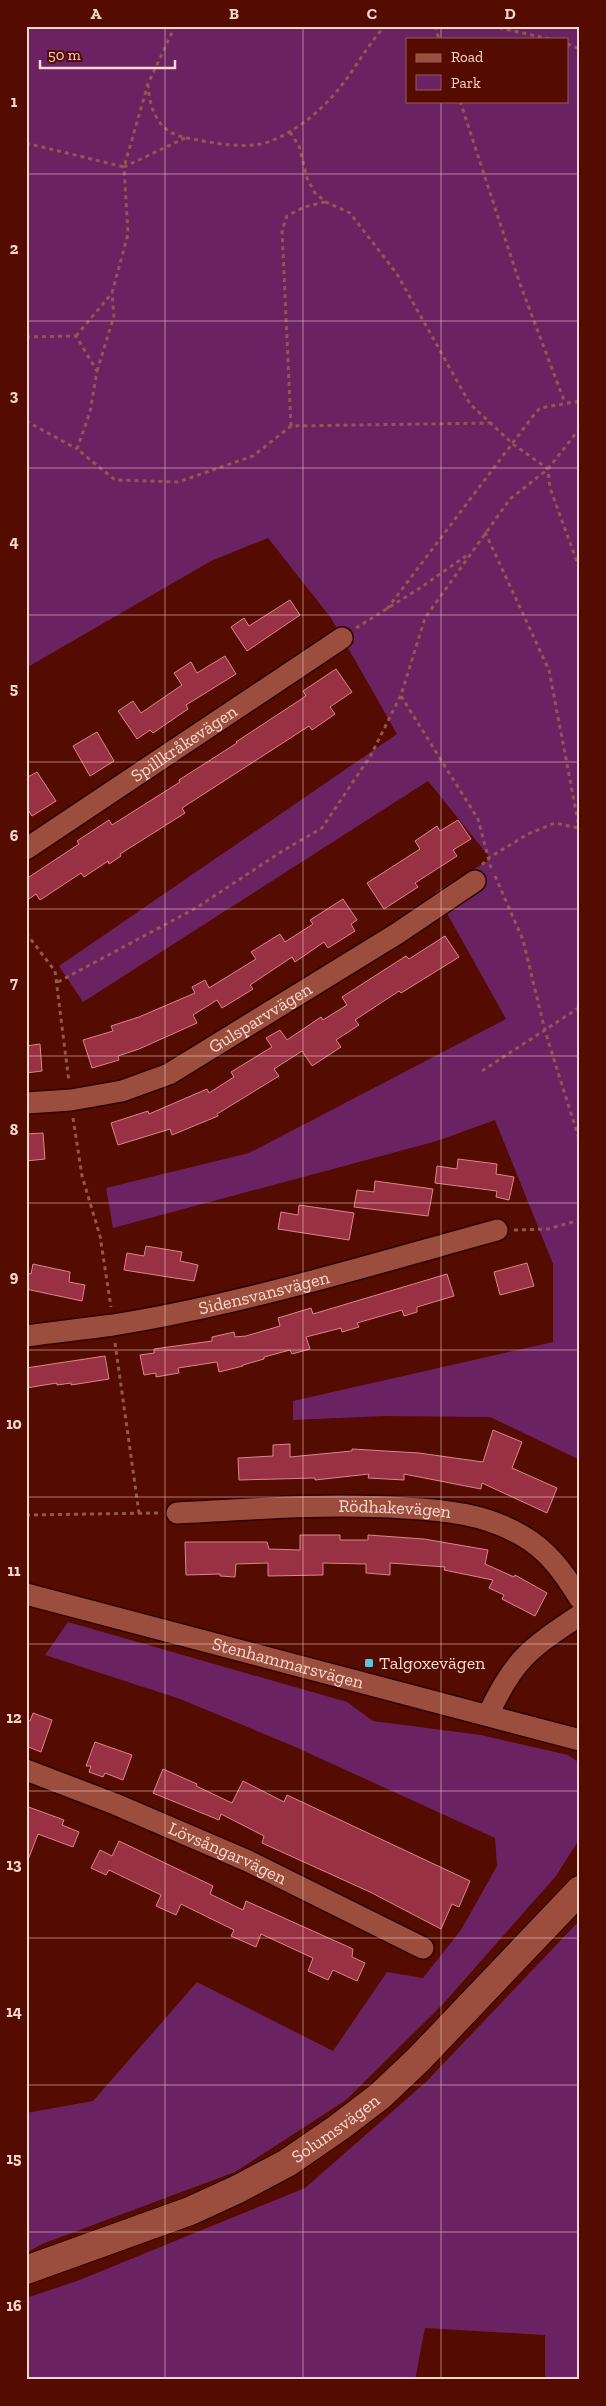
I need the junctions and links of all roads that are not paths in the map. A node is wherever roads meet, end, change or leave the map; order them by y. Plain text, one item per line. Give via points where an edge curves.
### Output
1 (342, 638) road end
2 (26, 849) edge
3 (475, 881) dead end
4 (26, 1103) edge
5 (497, 1230) road end
6 (26, 1336) edge
7 (176, 1513) dead end
8 (26, 1594) edge
9 (580, 1599) edge
10 (580, 1615) edge
11 (488, 1715) junction
12 (580, 1740) edge
13 (26, 1770) edge
14 (580, 1890) edge
15 (423, 1948) dead end
16 (26, 2270) edge

1 - 2 street, Spillkråkevägen
3 - 4 street, Gulsparvvägen via 381,944 170,1074 122,1091
5 - 6 street, Sidensvansvägen via 295,1286 113,1325
7 - 9 street, Rödhakevägen via 353,1504 470,1515 522,1536 548,1554
8 - 11 street, Stenhammarsvägen
10 - 11 street via 529,1650 503,1683
11 - 12 street, Stenhammarsvägen
13 - 15 street, Lövsångarvägen via 248,1861
14 - 16 main road, Solumsvägen via 420,2059 380,2096 287,2163 190,2210

